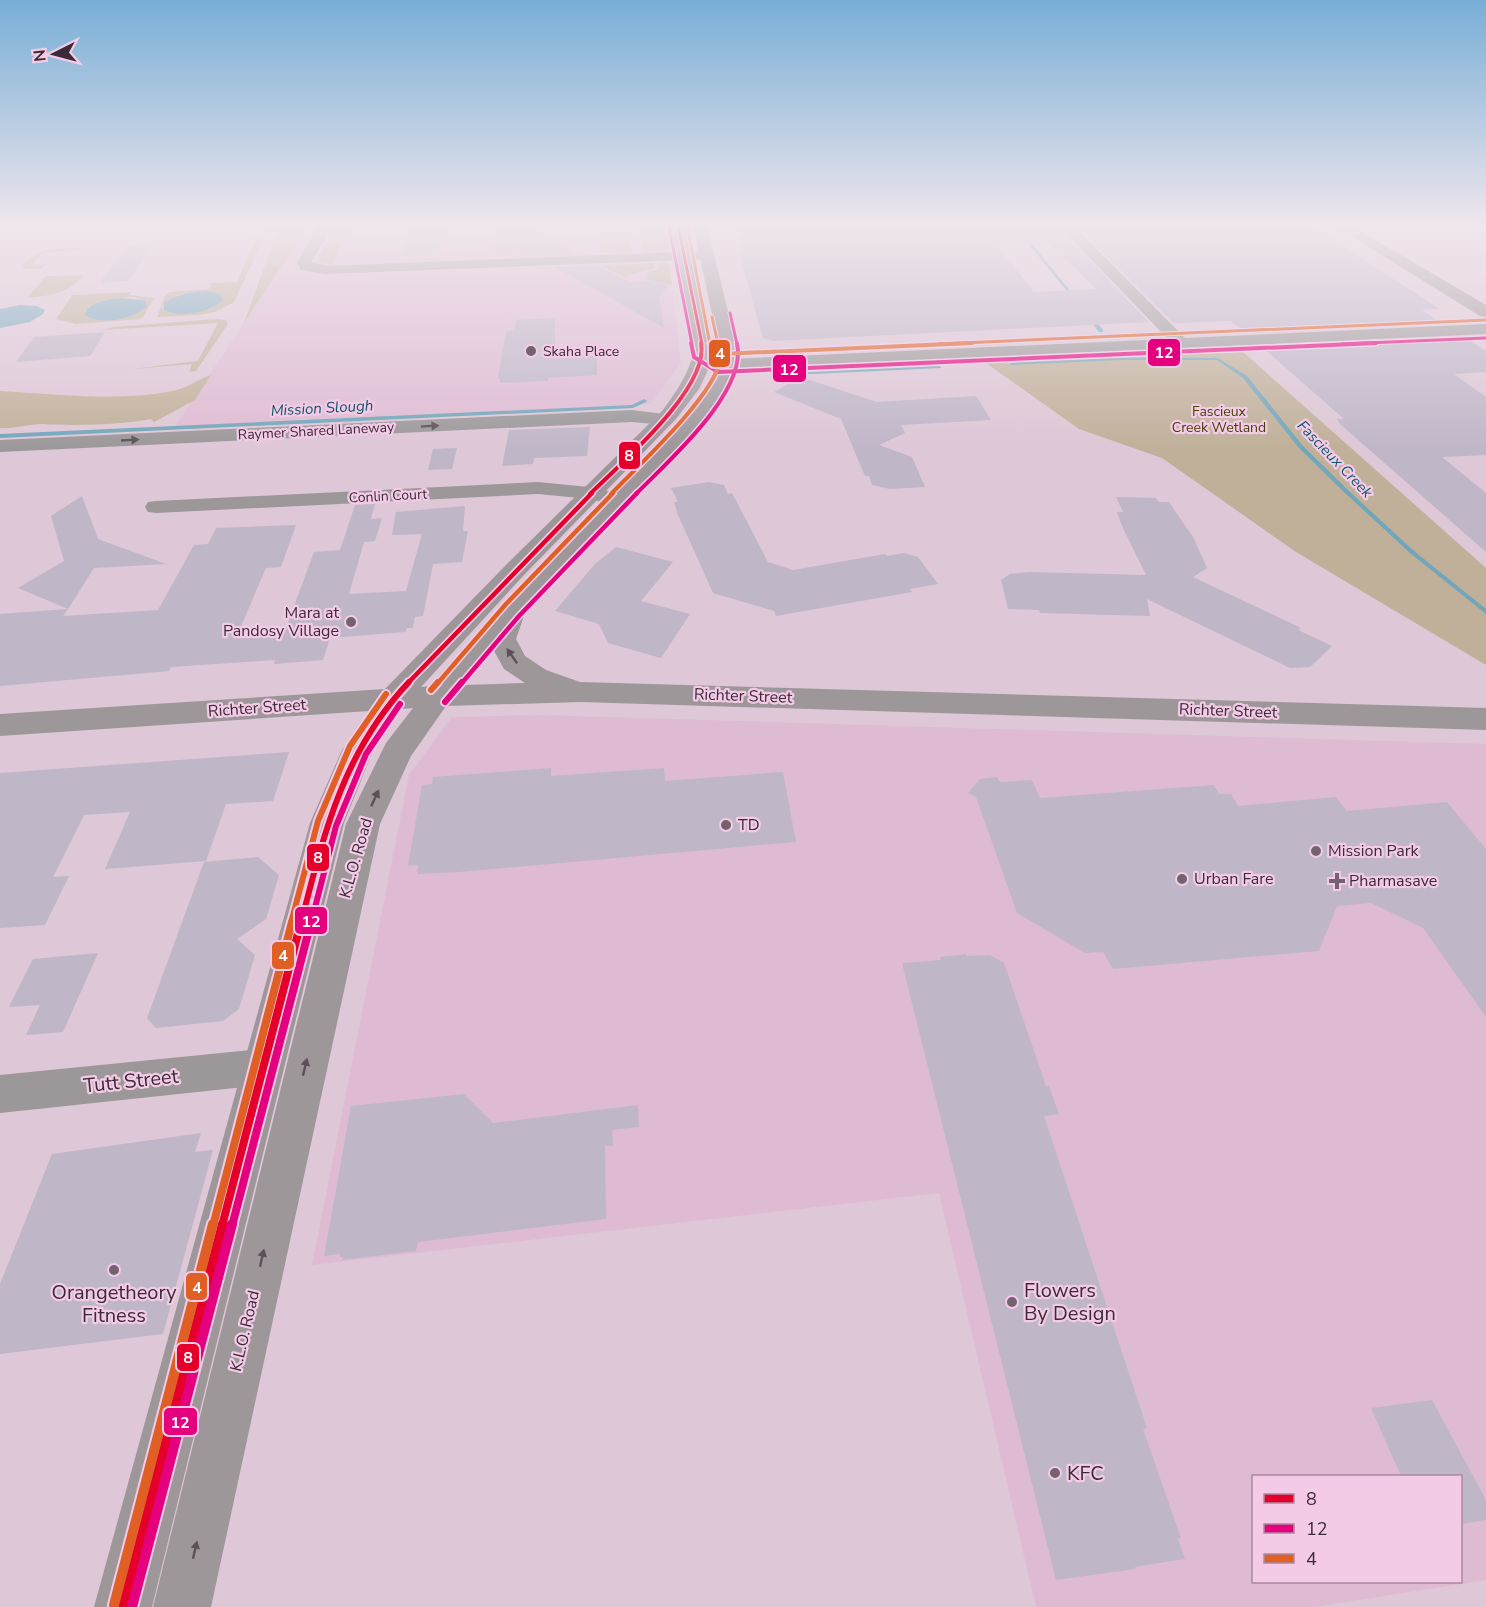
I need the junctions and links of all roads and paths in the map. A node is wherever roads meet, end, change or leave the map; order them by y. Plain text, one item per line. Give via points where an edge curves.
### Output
1 (693, 300) edge
2 (716, 300) edge
3 (1139, 300) edge
4 (1466, 300) edge
5 (1486, 312) edge
6 (1486, 329) edge
7 (1180, 342) junction
8 (703, 354) junction
9 (729, 360) junction
10 (665, 419) junction
11 (0, 446) edge
12 (589, 493) junction
13 (619, 499) junction
14 (156, 507) dead end
15 (512, 610) junction
16 (581, 692) junction
17 (438, 696) junction
18 (393, 699) junction
19 (1486, 720) edge
20 (0, 725) edge
21 (262, 1067) junction
22 (0, 1094) edge
23 (123, 1607) edge
24 (182, 1607) edge

1 - 8 main road
2 - 9 main road
3 - 7 street
4 - 5 main road
6 - 7 street
7 - 9 street
8 - 9 street via 709,360
8 - 10 main road via 689,389
9 - 13 main road, K.L.O. Road via 715,393 686,430
11 -> 10 street, Raymer Shared Laneway via 632,416
10 - 12 main road
12 - 13 street, Conlin Court
12 - 14 street, Conlin Court via 538,488
12 - 18 main road
13 - 15 main road, K.L.O. Road
16 -> 15 main road via 536,676 514,662 502,639
15 - 17 main road, K.L.O. Road
16 - 17 main road, Richter Street
16 - 19 main road, Richter Street
17 - 18 main road, Richter Street
24 -> 17 main road, K.L.O. Road via 363,824 397,752
18 - 20 main road, Richter Street
18 - 21 main road via 358,750 327,823
21 - 22 street, Tutt Street
21 - 23 main road

